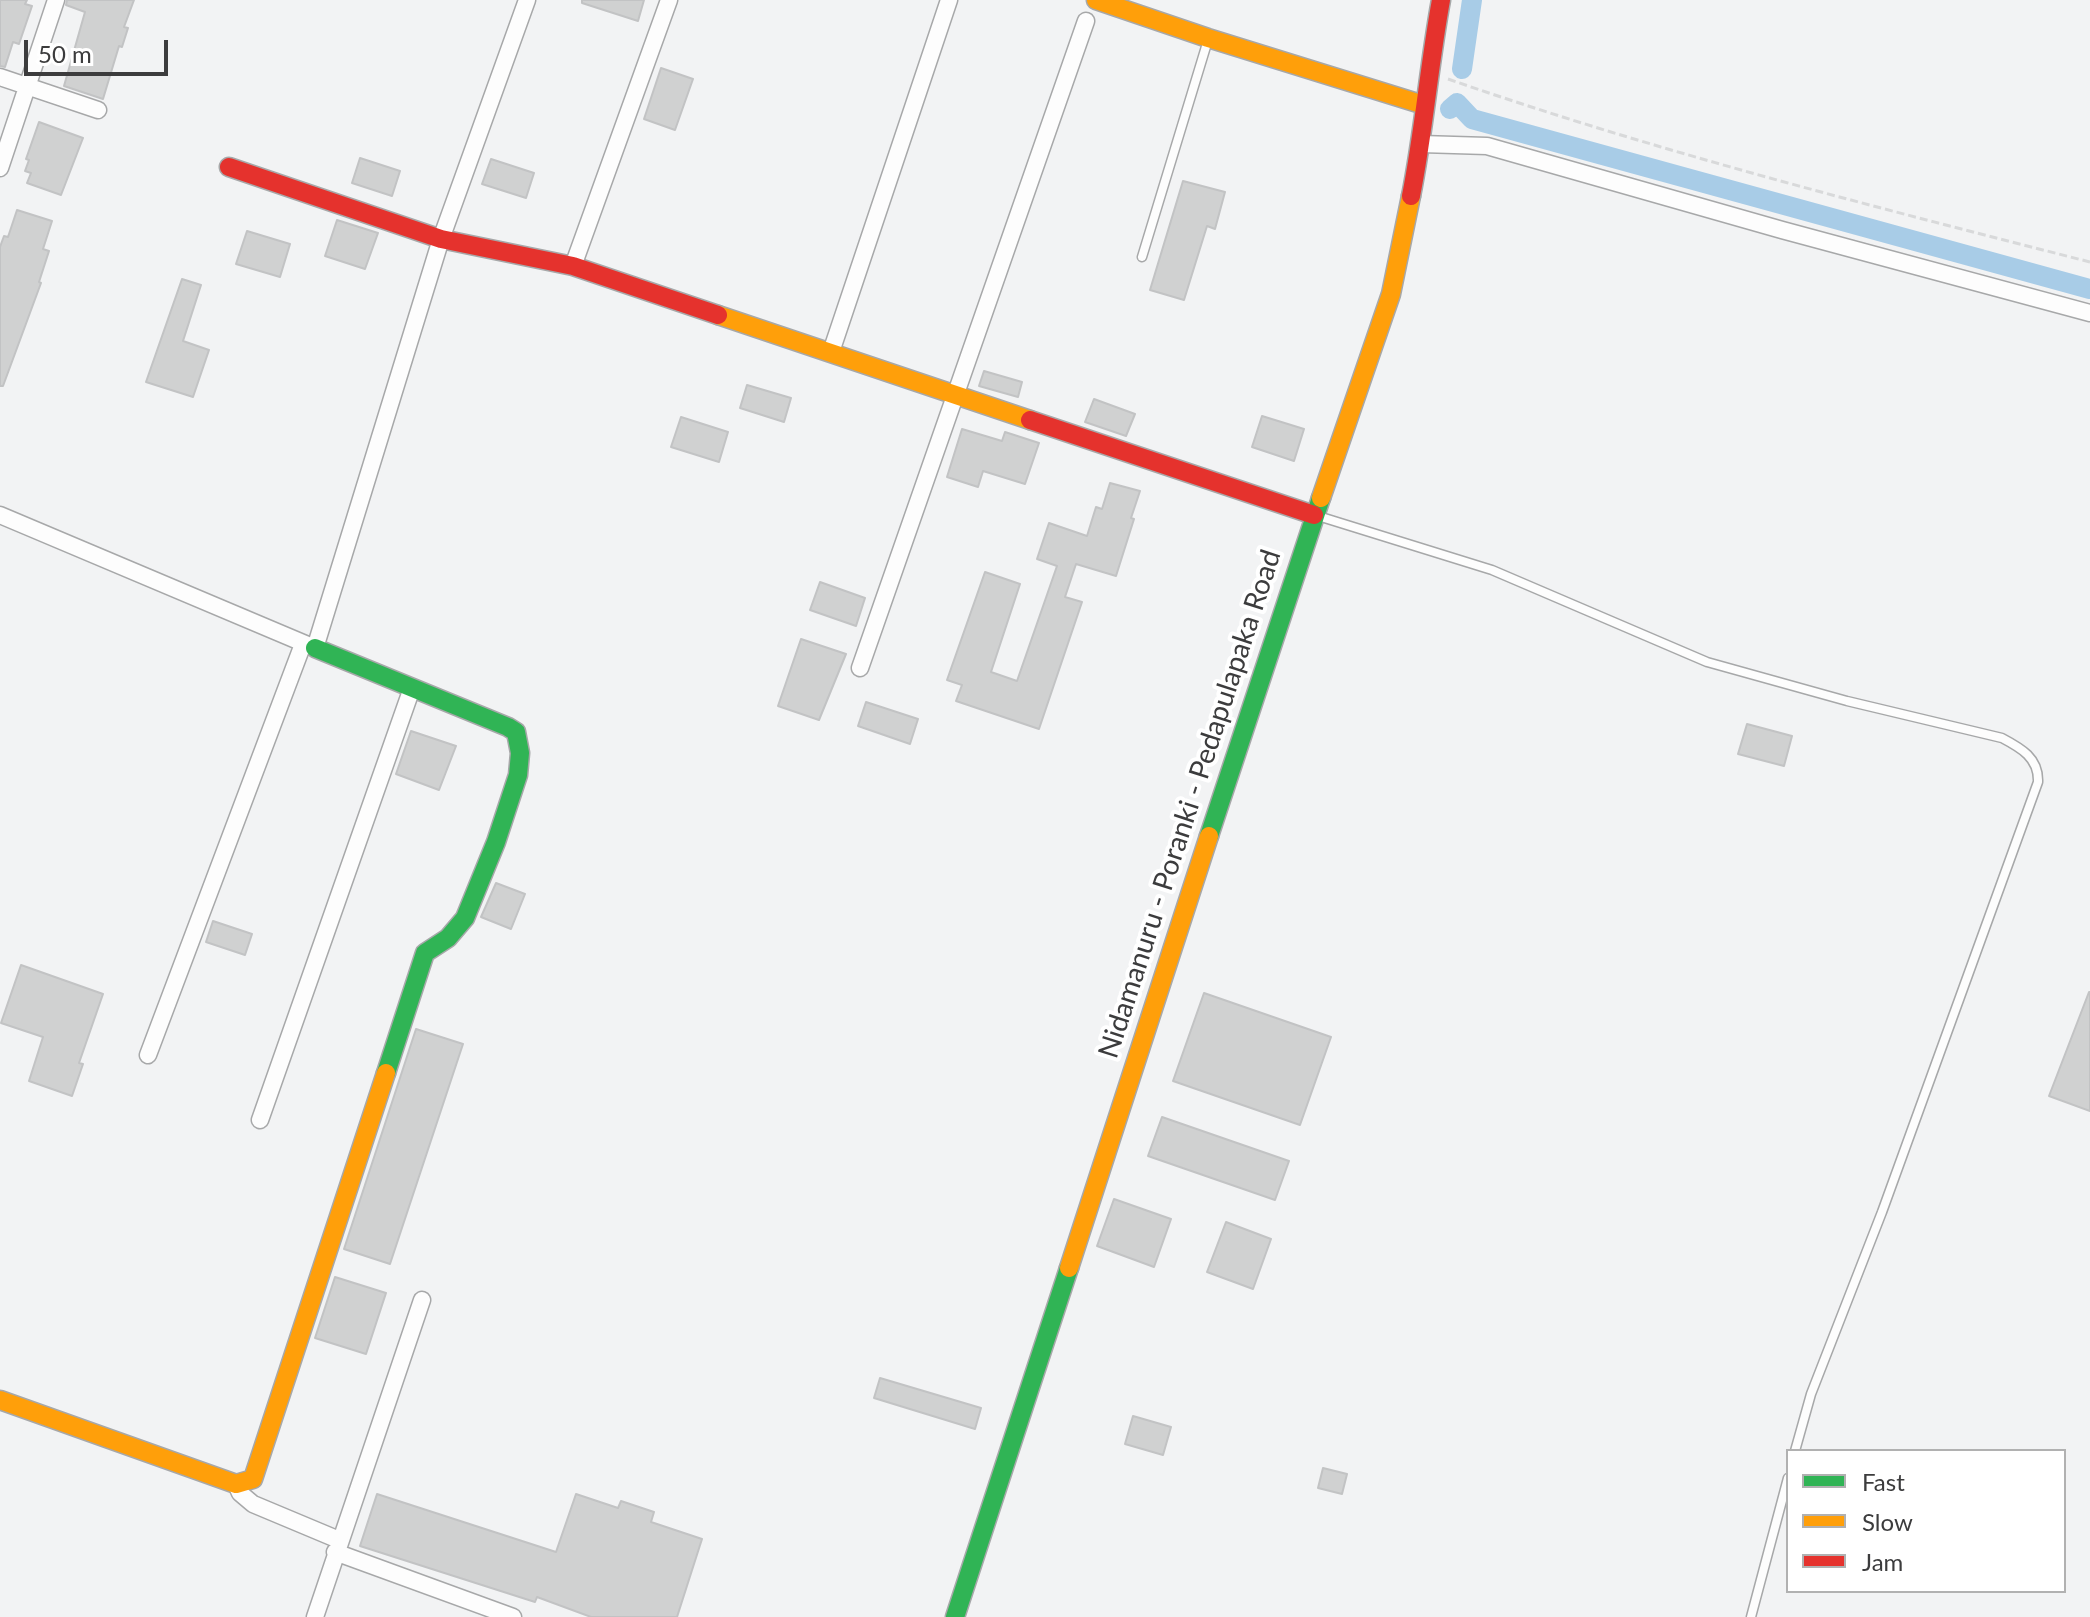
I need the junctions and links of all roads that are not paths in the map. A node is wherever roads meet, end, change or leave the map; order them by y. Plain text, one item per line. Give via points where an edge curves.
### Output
1 (56, 0) edge
2 (527, 0) edge
3 (669, 0) edge
4 (949, 0) edge
5 (1096, 0) edge
6 (1441, 0) edge
7 (1086, 21) dead end
8 (1208, 38) junction
9 (0, 77) edge
10 (27, 86) junction
11 (1424, 105) junction
12 (98, 110) dead end
13 (1421, 144) junction
14 (229, 167) dead end
15 (0, 168) edge
16 (441, 239) junction
17 (1142, 257) dead end
18 (573, 266) junction
19 (2090, 313) edge
20 (831, 352) junction
21 (958, 394) junction
22 (0, 515) edge
23 (1314, 515) junction
24 (309, 646) junction
25 (860, 668) dead end
26 (412, 688) junction
27 (148, 1055) dead end
28 (260, 1120) dead end
29 (422, 1300) dead end
30 (0, 1400) edge
31 (1796, 1449) edge
32 (236, 1484) junction
33 (1786, 1486) edge
34 (337, 1546) junction
35 (315, 1617) edge
36 (513, 1617) edge
37 (955, 1617) edge
38 (1751, 1617) edge

1 - 10 street
2 - 16 street
3 - 18 street
4 - 20 street
5 - 8 street
6 - 11 street, Nidamanuru - Poranki - Pedapulapaka Road
7 - 21 street
8 - 11 street
8 - 17 lane
9 - 10 street
10 - 12 street
10 - 15 street
11 - 13 street, Nidamanuru - Poranki - Pedapulapaka Road
13 - 19 street via 1487,146
13 - 23 street, Nidamanuru - Poranki - Pedapulapaka Road via 1391,294
14 - 16 street
16 - 18 street
16 - 24 street
18 - 20 street
20 - 21 street
21 - 23 street
21 - 25 street
22 - 24 street
23 - 31 lane via 1492,570 1707,662 2002,738 2032,758 2038,782 1811,1394
23 - 37 street, Nidamanuru - Poranki - Pedapulapaka Road
24 - 26 street
24 - 27 street
26 - 28 street
26 - 32 street via 516,732 518,775 465,918 425,953 253,1479
29 - 34 street
30 - 32 street
32 - 34 street via 253,1504
33 - 38 lane
34 - 35 street
34 - 36 street

